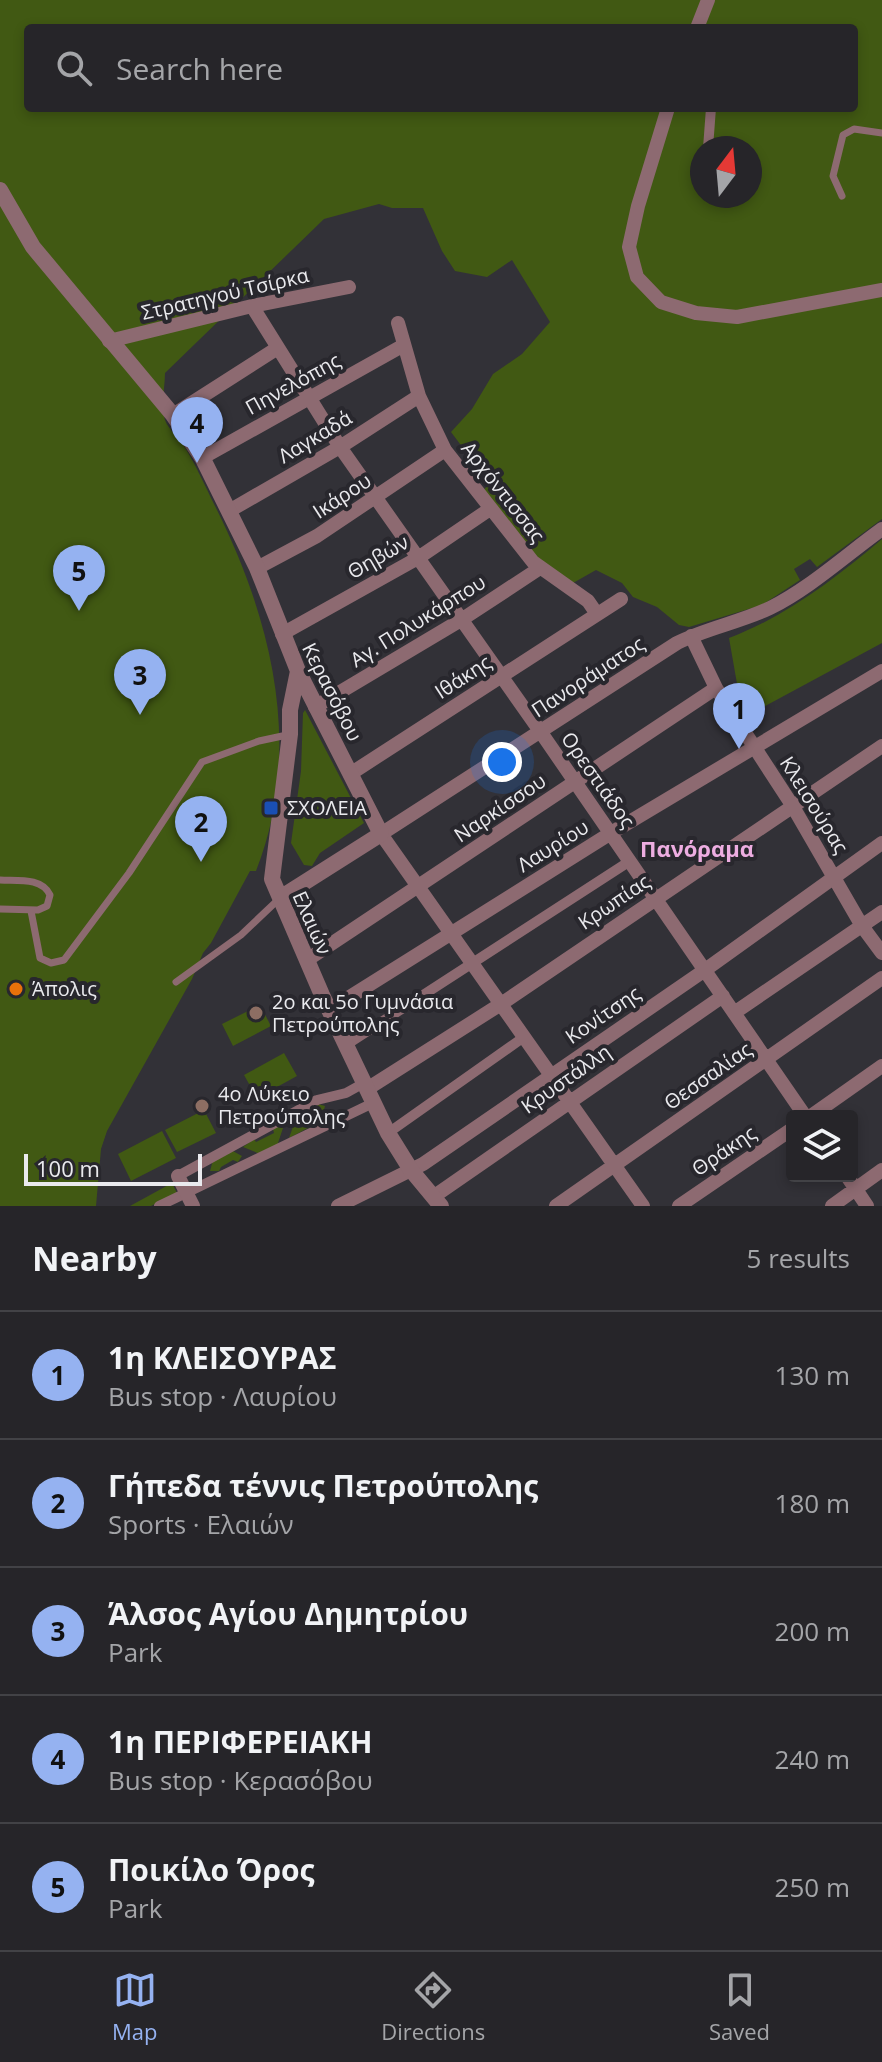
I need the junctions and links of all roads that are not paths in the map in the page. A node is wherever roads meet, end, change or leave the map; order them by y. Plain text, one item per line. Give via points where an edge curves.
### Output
1 (708, 0) edge
2 (699, 24) edge
3 (667, 112) edge
4 (711, 112) edge
5 (882, 133) edge
6 (709, 136) edge
7 (0, 190) edge
8 (842, 196) dead end
9 (349, 287) dead end
10 (882, 290) edge
11 (252, 306) junction
12 (398, 323) dead end
13 (109, 341) junction
14 (404, 345) junction
15 (276, 349) junction
16 (419, 396) junction
17 (309, 398) junction
18 (173, 415) junction
19 (340, 447) junction
20 (445, 450) junction
21 (202, 458) junction
22 (376, 498) junction
23 (490, 509) junction
24 (229, 511) junction
25 (882, 529) edge
26 (418, 558) junction
27 (257, 568) junction
28 (540, 568) junction
29 (621, 599) dead end
30 (597, 614) junction
31 (461, 620) junction
32 (282, 634) junction
33 (691, 636) junction
34 (298, 671) junction
35 (882, 671) edge
36 (500, 677) junction
37 (716, 688) junction
38 (315, 707) junction
39 (540, 731) junction
40 (290, 734) junction
41 (882, 746) edge
42 (754, 748) junction
43 (350, 774) junction
44 (575, 782) junction
45 (792, 805) junction
46 (611, 833) junction
47 (381, 834) junction
48 (882, 843) edge
49 (630, 861) junction
50 (834, 875) junction
51 (0, 880) edge
52 (417, 887) junction
53 (280, 898) junction
54 (655, 898) junction
55 (0, 909) edge
56 (31, 911) junction
57 (882, 912) edge
58 (862, 926) junction
59 (451, 934) junction
60 (882, 953) edge
61 (307, 960) junction
62 (472, 964) junction
63 (705, 970) junction
64 (882, 978) edge
65 (176, 982) dead end
66 (723, 996) junction
67 (501, 1004) junction
68 (329, 1010) junction
69 (734, 1013) junction
70 (524, 1037) junction
71 (346, 1045) junction
72 (766, 1059) junction
73 (882, 1066) edge
74 (551, 1075) junction
75 (368, 1091) junction
76 (569, 1101) junction
77 (804, 1110) edge
78 (817, 1110) edge
79 (388, 1133) junction
80 (786, 1133) edge
81 (615, 1166) junction
82 (411, 1170) junction
83 (882, 1170) edge
84 (178, 1176) joint
85 (851, 1182) edge
86 (856, 1190) junction
87 (189, 1199) edge
88 (437, 1201) edge
89 (159, 1206) edge
90 (338, 1206) edge
91 (556, 1206) edge
92 (643, 1206) edge
93 (679, 1206) edge
94 (832, 1206) edge
95 (867, 1206) edge

1 - 2 street
3 - 10 street via 629,247 637,277 661,302 696,313 737,317
4 - 6 street
5 - 8 lane via 854,129 843,135 833,176
7 - 13 street, Κερασόβου via 33,247
9 - 11 street, Στρατηγού Τσίρκα
11 - 13 street, Στρατηγού Τσίρκα
11 - 15 street, Ορεστιάδος
12 - 14 street, Αρχόντισσας
13 - 18 street, Κερασόβου
14 - 16 street, Αρχόντισσας
14 - 17 street, Πηνελόπης
15 - 17 street, Ορεστιάδος
15 - 18 street
16 - 19 street, Λαγκαδά
16 - 20 street, Αρχόντισσας
17 - 19 street, Ορεστιάδος
17 - 21 street, Πηνελόπης
18 - 21 street, Κερασόβου
19 - 22 street, Ορεστιάδος
19 - 24 street, Λαγκαδά
20 - 22 street, Ικάρου
20 - 23 street, Αρχόντισσας
21 - 24 street, Κερασόβου
22 - 26 street, Ορεστιάδος
22 - 27 street, Ικάρου
23 - 26 street, Θηβών
23 - 28 street, Αρχόντισσας
24 - 27 street, Κερασόβου
25 - 33 street, Πανοράματος via 798,592
26 - 31 street, Ορεστιάδος
26 - 32 street, Θηβών
27 - 32 street, Κερασόβου
28 - 30 street, Αρχόντισσας via 588,601
28 - 31 street, Αγ. Πολυκάρπου
29 - 30 street, Ιθάκης
30 - 36 street, Ιθάκης
31 - 36 street, Ορεστιάδος
31 - 38 street, Αγ. Πολυκάρπου
32 - 34 street, Κερασόβου
33 - 37 street, Κλεισούρας
33 - 39 street, Πανοράματος
34 - 38 street, Κερασόβου
34 - 40 street, Ελαιών
35 - 42 street, Λαυρίου
36 - 39 street, Ορεστιάδος
36 - 43 street, Ιθάκης
37 - 42 street, Κλεισούρας
37 - 44 street, Ναρκίσσου
38 - 43 street, Κερασόβου
39 - 44 street, Ορεστιάδος
39 - 47 street, Πανοράματος
40 - 53 street, Ελαιών via 271,871
40 - 56 lane via 202,762 64,960 51,963 40,958
41 - 45 street, Κρωπίας
42 - 45 street, Κλεισούρας
42 - 46 street, Λαυρίου
43 - 47 street, Κερασόβου
44 - 46 street, Ορεστιάδος
44 - 52 street, Ναρκίσσου
45 - 50 street, Κλεισούρας
45 - 54 street, Κρωπίας
46 - 49 street, Ορεστιάδος
46 - 59 street, Λαυρίου
47 - 52 street, Κερασόβου
47 - 53 street, Πανοράματος
48 - 50 street, Κονίτσης
49 - 54 street, Ορεστιάδος
49 - 62 street
50 - 58 street, Κλεισούρας
50 - 63 street, Κονίτσης
51 - 56 lane via 46,886 49,903
52 - 59 street, Κερασόβου
52 - 61 street, Ναρκίσσου
53 - 61 street, Ελαιών
53 - 65 lane via 241,935
54 - 63 street, Ορεστιάδος
54 - 67 street, Κρωπίας
55 - 56 lane
57 - 58 street
58 - 60 street, Κλεισούρας
58 - 69 street
59 - 62 street, Κερασόβου
59 - 68 street, Λαυρίου
61 - 68 street, Ελαιών
62 - 67 street, Κερασόβου
62 - 71 street
63 - 66 street, Ορεστιάδος
63 - 74 street, Κονίτσης
64 - 72 street, Θεσσαλίας
66 - 69 street, Ορεστιάδος
66 - 76 street, Κρυστάλλη
67 - 70 street, Κερασόβου
67 - 75 street, Κρωπίας
68 - 71 street, Ελαιών
69 - 72 street, Ορεστιάδος
70 - 74 street, Κερασόβου
70 - 79 street
71 - 75 street, Ελαιών
72 - 77 street, Ορεστιάδος
72 - 81 street, Θεσσαλίας
73 - 78 street
74 - 76 street, Κερασόβου
74 - 82 street, Κονίτσης
75 - 79 street, Ελαιών
75 - 84 street via 317,1100
75 - 87 street
76 - 81 street, Κερασόβου
76 - 88 street, Κρυστάλλη
79 - 82 street, Ελαιών
80 - 93 street, Θράκης
81 - 91 street, Θεσσαλίας
81 - 92 street, Κερασόβου
82 - 88 street, Ελαιών
82 - 90 street, Κονίτσης
83 - 86 street
84 - 87 street
85 - 86 street
86 - 94 street
86 - 95 street
87 - 89 street

